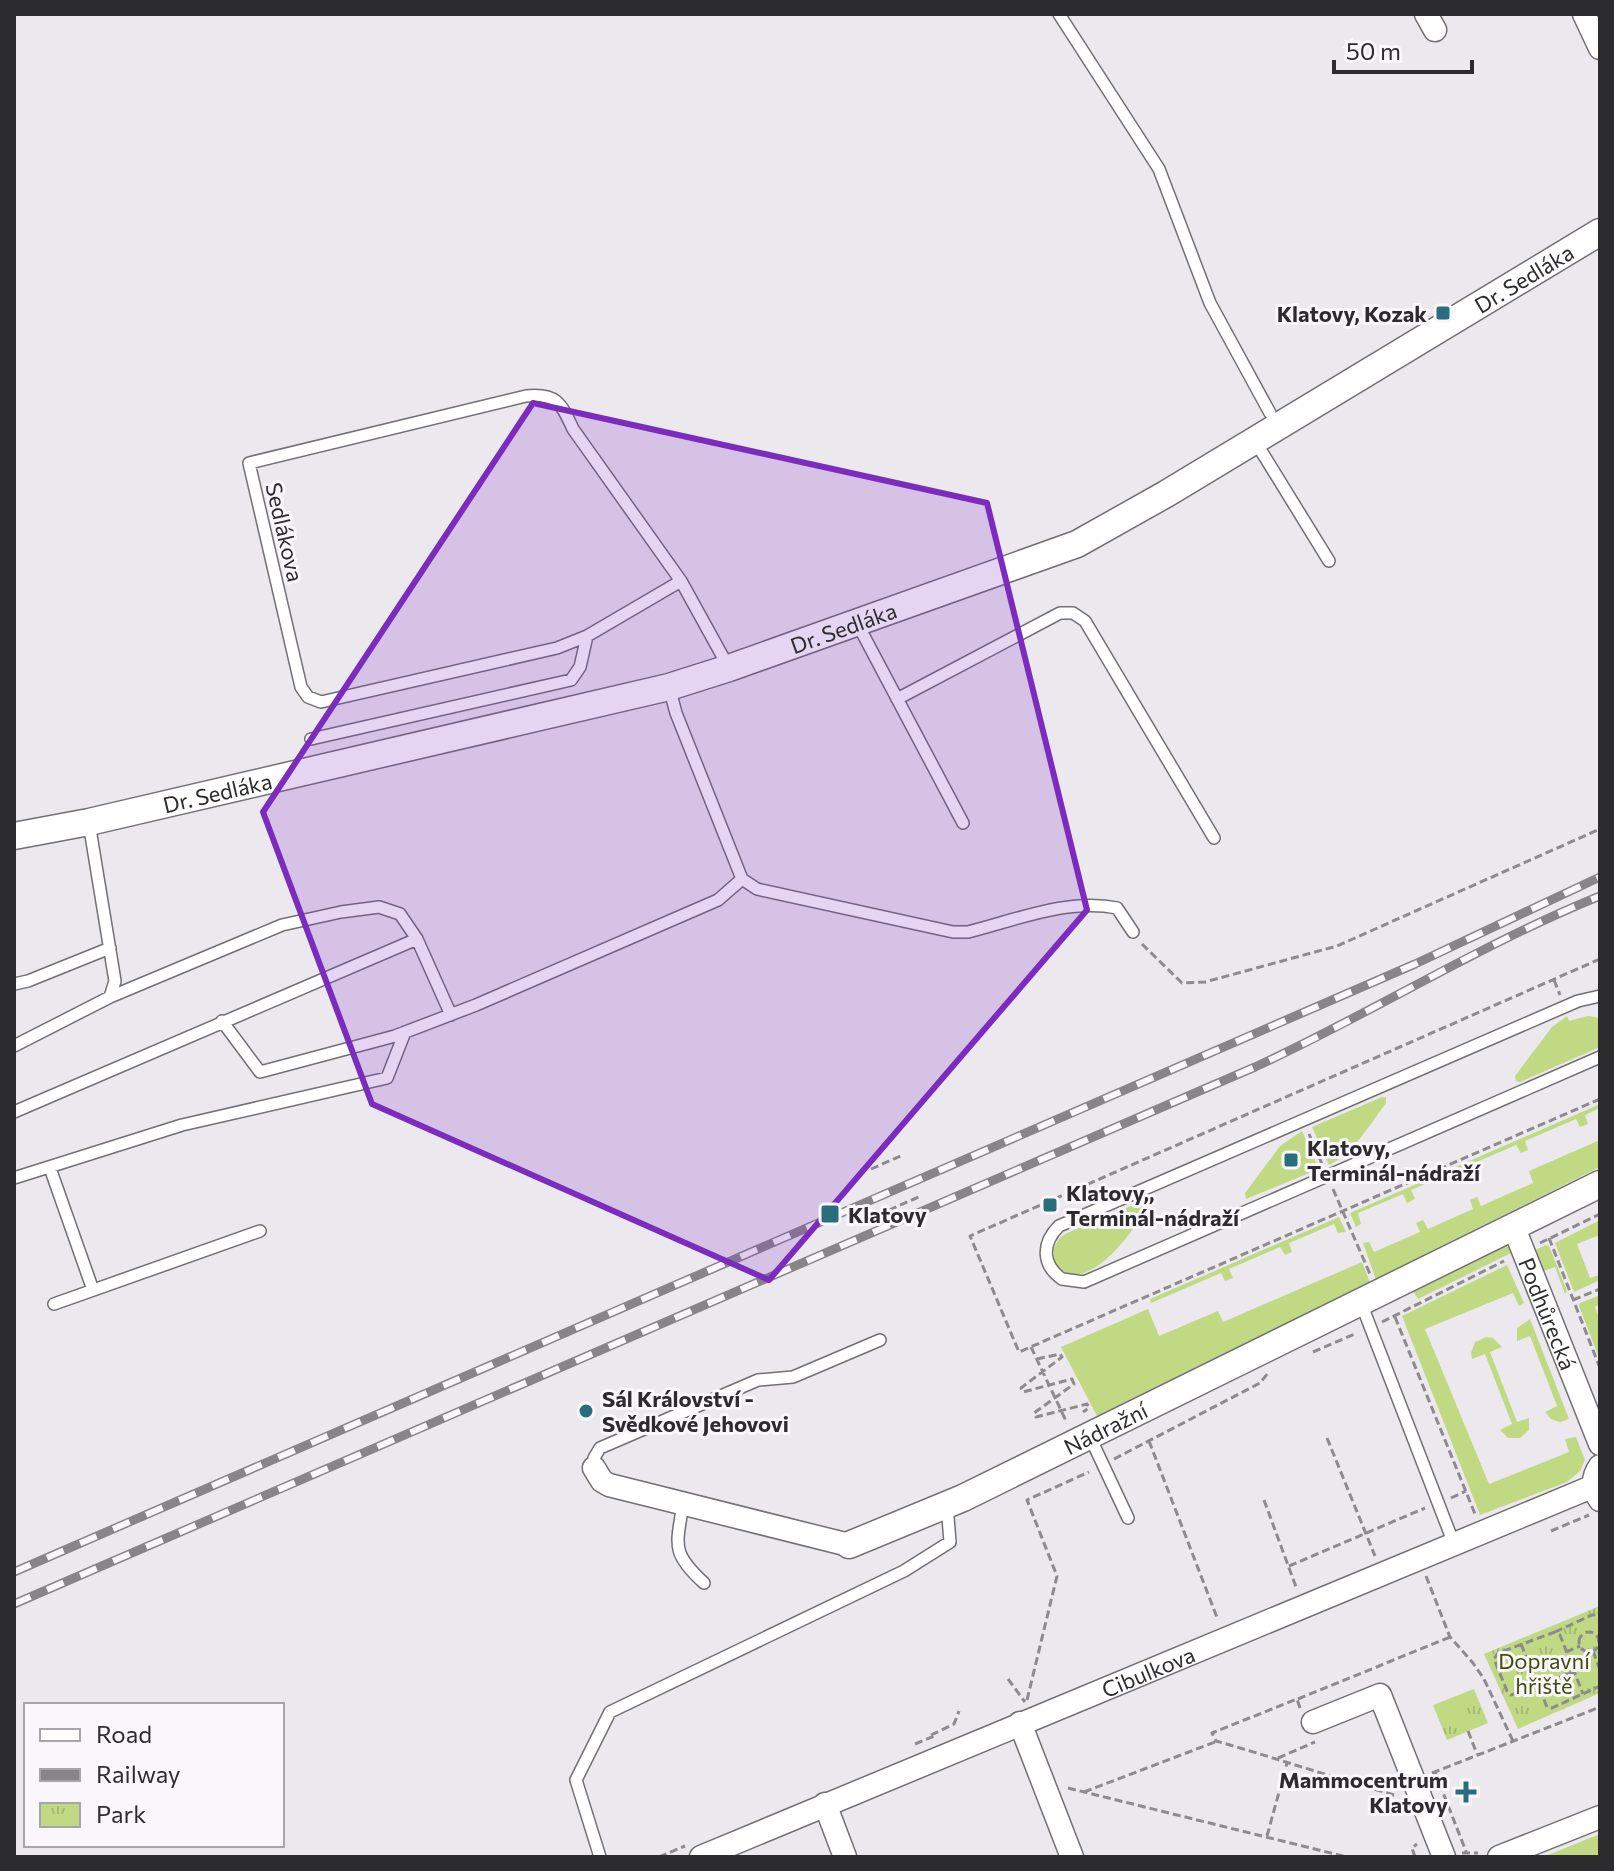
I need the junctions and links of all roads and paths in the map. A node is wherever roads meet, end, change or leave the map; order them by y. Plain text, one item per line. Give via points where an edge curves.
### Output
1 (1059, 14) edge
2 (1584, 14) edge
3 (1600, 48) edge
4 (1600, 232) edge
5 (1270, 413) dead end
6 (1255, 441) junction
7 (1329, 561) dead end
8 (681, 581) junction
9 (856, 623) junction
10 (587, 636) junction
11 (729, 668) junction
12 (669, 687) junction
13 (897, 699) junction
14 (311, 739) dead end
15 (89, 822) junction
16 (963, 823) dead end
17 (1600, 829) edge
18 (14, 836) edge
19 (1214, 838) dead end
20 (742, 879) junction
21 (1133, 932) joint
22 (417, 939) junction
23 (110, 948) junction
24 (1600, 959) edge
25 (14, 984) edge
26 (1600, 996) edge
27 (110, 997) junction
28 (451, 1015) junction
29 (222, 1021) junction
30 (405, 1032) junction
31 (14, 1046) edge
32 (1600, 1057) edge
33 (1600, 1099) edge
34 (14, 1112) edge
35 (1303, 1120) junction
36 (903, 1155) dead end
37 (50, 1168) junction
38 (871, 1169) dead end
39 (1327, 1176) junction
40 (14, 1178) edge
41 (1600, 1184) edge
42 (921, 1196) dead end
43 (889, 1210) dead end
44 (1343, 1213) junction
45 (1600, 1214) edge
46 (260, 1231) dead end
47 (1549, 1238) junction
48 (1519, 1240) junction
49 (1600, 1289) edge
50 (93, 1290) junction
51 (1378, 1290) junction
52 (1573, 1300) junction
53 (54, 1304) dead end
54 (1413, 1307) junction
55 (1395, 1316) junction
56 (1370, 1327) junction
57 (880, 1340) dead end
58 (1031, 1347) junction
59 (1307, 1352) dead end
60 (1036, 1359) junction
61 (1600, 1368) edge
62 (1270, 1371) dead end
63 (1042, 1372) junction
64 (1049, 1385) junction
65 (1055, 1397) junction
66 (1061, 1410) junction
67 (1078, 1430) junction
68 (1327, 1438) dead end
69 (1149, 1441) junction
70 (1600, 1444) edge
71 (1103, 1464) junction
72 (594, 1468) joint
73 (1466, 1491) junction
74 (1598, 1492) edge
75 (1264, 1500) dead end
76 (683, 1503) junction
77 (1438, 1503) junction
78 (947, 1504) junction
79 (1128, 1518) dead end
80 (1551, 1531) dead end
81 (1482, 1532) junction
82 (1365, 1533) junction
83 (1454, 1544) junction
84 (849, 1545) joint
85 (1419, 1558) junction
86 (1289, 1566) junction
87 (1382, 1573) junction
88 (704, 1583) dead end
89 (1303, 1606) junction
90 (1600, 1615) edge
91 (1555, 1632) junction
92 (1450, 1637) junction
93 (1225, 1638) junction
94 (1599, 1638) edge
95 (1521, 1644) junction
96 (1580, 1646) junction
97 (1593, 1651) junction
98 (1566, 1652) junction
99 (1600, 1670) edge
100 (1574, 1672) junction
101 (1008, 1679) dead end
102 (1538, 1686) junction
103 (1600, 1686) edge
104 (1583, 1694) junction
105 (1297, 1699) junction
106 (1600, 1707) edge
107 (959, 1711) dead end
108 (1023, 1713) junction
109 (1468, 1731) dead end
110 (1316, 1732) junction
111 (921, 1741) dead end
112 (1216, 1741) junction
113 (1513, 1741) junction
114 (1477, 1755) junction
115 (1277, 1758) junction
116 (1287, 1763) junction
117 (1435, 1771) junction
118 (1414, 1780) junction
119 (1058, 1785) dead end
120 (1084, 1792) junction
121 (825, 1804) junction
122 (1600, 1817) edge
123 (1267, 1838) junction
124 (1420, 1842) dead end
125 (1493, 1853) edge
126 (1450, 1854) edge
127 (1467, 1854) junction
128 (600, 1857) edge
129 (701, 1857) edge
130 (845, 1857) edge
131 (1072, 1857) edge
132 (1347, 1857) edge
133 (1415, 1857) edge

1 - 5 lane via 1159,169 1210,303
2 - 3 street
4 - 6 street, Dr. Sedláka
6 - 7 lane
6 - 9 street, Dr. Sedláka via 1077,544
8 - 10 lane, Sedlákova
8 - 10 lane, Sedlákova via 552,397 526,396 249,463 301,687 308,697 321,702 557,648
8 - 11 lane, Sedlákova
9 - 11 street, Dr. Sedláka
9 - 13 lane
10 - 14 lane via 580,667 571,680
11 - 12 street, Dr. Sedláka
12 - 15 street, Dr. Sedláka
12 - 20 lane
13 - 16 lane
13 - 19 lane via 1060,613 1073,613 1085,621
15 - 18 street, Dr. Sedláka
15 - 23 lane
17 - 21 path via 1337,946 1205,982 1182,983
20 - 21 lane via 757,889 953,932 1097,904 1117,908
20 - 28 lane via 718,900
22 - 27 lane via 400,914 379,907 341,912 282,925
22 - 28 lane
22 - 29 lane
23 - 25 lane
23 - 27 lane via 115,981
24 - 58 path via 970,1236 1019,1352
26 - 35 lane
27 - 31 lane
28 - 30 lane
29 - 30 lane via 260,1072
29 - 34 lane
30 - 37 lane via 387,1078 182,1125
32 - 39 lane
33 - 44 path
35 - 39 path
35 - 39 lane via 1059,1226 1051,1233 1046,1256 1055,1274 1084,1282
36 - 38 path
37 - 40 lane
37 - 50 lane
39 - 44 path
41 - 48 street, Nádražní
42 - 43 path
44 - 51 path
44 - 58 path
45 - 47 path
46 - 50 lane
47 - 48 path
47 - 52 path
48 - 51 street, Nádražní
48 - 54 path
48 - 70 street, Podhůrecká
49 - 52 path
50 - 53 lane
51 - 54 path
51 - 56 lane
51 - 67 street, Nádražní
52 - 61 path
54 - 55 path
55 - 56 path
55 - 73 path
56 - 59 path
56 - 77 lane
57 - 72 lane via 793,1377 758,1380 600,1448
58 - 60 path
60 - 63 path
60 - 63 path via 1062,1357
62 - 69 path via 1260,1383
63 - 64 path
63 - 64 path via 1021,1388 1023,1392
64 - 65 path
64 - 65 path via 1072,1379 1074,1384
65 - 66 path
65 - 66 path via 1034,1413 1036,1417
66 - 67 path
66 - 67 path via 1087,1404
67 - 71 lane
67 - 78 street, Nádražní
67 - 108 path via 1090,1472 1027,1500 1057,1576
68 - 82 path
69 - 71 path
69 - 93 path
71 - 79 lane
72 - 76 street, Nádražní via 609,1485
73 - 77 path
73 - 81 path
74 - 80 path via 1593,1513
74 - 81 street, Cibulkova
75 - 86 path
76 - 84 street, Nádražní
76 - 88 lane via 677,1544 684,1565
77 - 82 path
77 - 83 lane
78 - 84 street, Nádražní
78 - 128 lane via 950,1542 904,1571 610,1712 576,1780
81 - 83 street, Cibulkova
82 - 86 path
82 - 87 path
83 - 85 street, Cibulkova
85 - 87 street, Cibulkova
85 - 92 path
86 - 89 path
87 - 89 street, Cibulkova
89 - 93 street, Cibulkova
90 - 91 path
91 - 95 path
91 - 98 path
92 - 105 path
92 - 113 path via 1484,1679
93 - 108 street, Cibulkova
94 - 96 path via 1585,1633
94 - 97 path
95 - 102 path
95 - 102 path via 1494,1659 1509,1694
96 - 97 path
96 - 98 path
97 - 99 path
98 - 100 path
100 - 102 path
100 - 104 path
101 - 108 path
102 - 104 path via 1549,1708
103 - 104 path
105 - 110 path via 1307,1725
105 - 112 path via 1212,1733
106 - 113 path
107 - 111 path via 954,1724
108 - 121 street, Cibulkova
108 - 131 street
109 - 114 path
110 - 115 path
110 - 118 street via 1380,1695
112 - 115 path
112 - 120 path
113 - 114 path
114 - 117 path
115 - 116 path
116 - 118 path via 1394,1795
116 - 123 path
117 - 118 path
117 - 127 path
118 - 126 street
119 - 120 path
120 - 123 path
121 - 129 street, Cibulkova
121 - 130 street
122 - 125 street
123 - 132 path
124 - 133 path via 1412,1848
125 - 127 path
126 - 127 path

